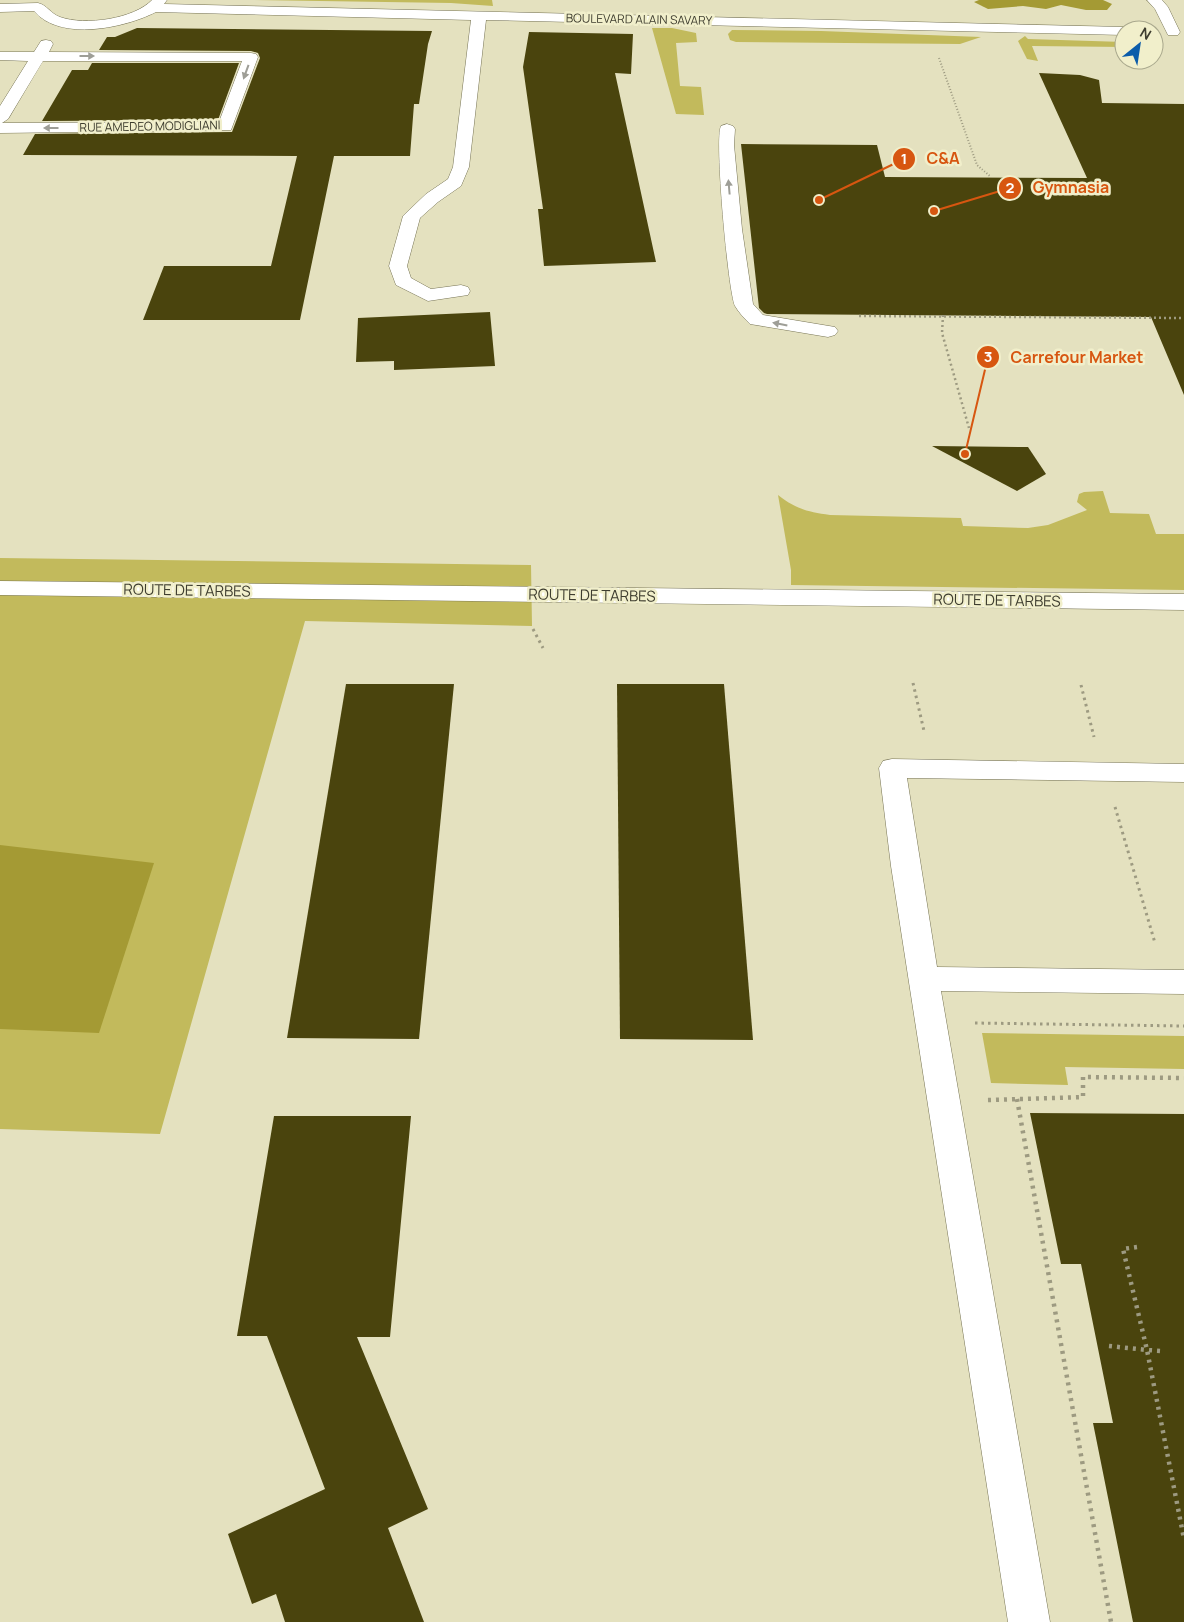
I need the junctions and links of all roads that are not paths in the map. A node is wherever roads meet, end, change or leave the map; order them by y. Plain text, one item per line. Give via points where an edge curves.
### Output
1 (1154, 0) edge
2 (40, 3) edge
3 (157, 4) edge
4 (0, 8) edge
5 (479, 15) junction
6 (49, 20) junction
7 (98, 24) junction
8 (1114, 31) edge
9 (1164, 31) edge
10 (1179, 32) edge
11 (41, 52) junction
12 (0, 56) edge
13 (0, 119) edge
14 (0, 128) edge
15 (727, 129) dead end
16 (461, 291) dead end
17 (828, 332) dead end
18 (0, 588) edge
19 (1184, 602) edge
20 (1184, 773) edge
21 (923, 979) junction
22 (1175, 982) edge
23 (1029, 1622) edge

1 - 10 street
2 - 4 street
2 - 6 street via 40,12
3 - 5 street, BOULEVARD ALAIN SAVARY
3 - 7 street via 132,18
5 - 8 street, BOULEVARD ALAIN SAVARY
5 - 16 street via 461,168 455,182 412,216 398,266 404,281 428,294
6 - 7 street
6 - 11 street via 51,33
7 - 11 street via 61,39
9 - 10 street
11 - 12 street
11 - 13 street
11 -> 14 street, RUE AMEDEO MODIGLIANI via 251,57 225,127
17 -> 15 street via 757,320 744,306 733,229
18 - 19 street, ROUTE DE TARBES
20 - 21 street via 892,768
21 - 22 street
21 - 23 street

